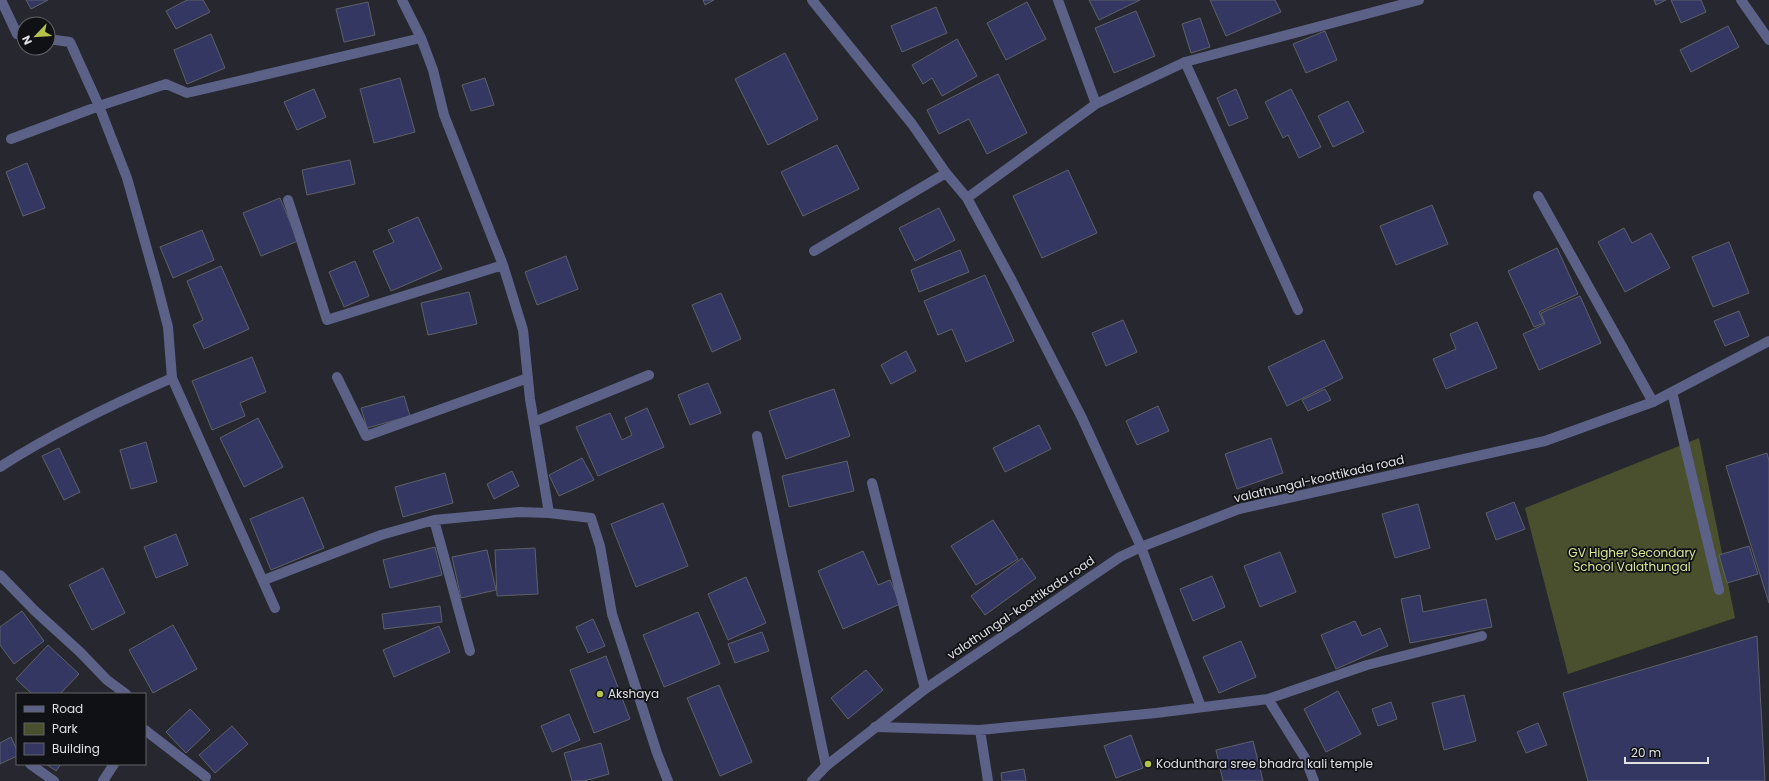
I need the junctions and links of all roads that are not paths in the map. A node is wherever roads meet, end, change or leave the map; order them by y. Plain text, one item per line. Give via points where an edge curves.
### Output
1 (1, 0) edge
2 (402, 0) edge
3 (812, 0) edge
4 (1058, 0) edge
5 (1419, 0) edge
6 (1741, 0) edge
7 (16, 32) edge
8 (421, 38) junction
9 (56, 40) edge
10 (1769, 40) edge
11 (1185, 62) junction
12 (1096, 104) junction
13 (99, 106) junction
14 (11, 139) dead end
15 (946, 173) junction
16 (1538, 196) dead end
17 (967, 198) junction
18 (288, 200) dead end
19 (814, 251) dead end
20 (504, 265) junction
21 (1298, 310) dead end
22 (1769, 341) edge
23 (649, 375) dead end
24 (337, 377) dead end
25 (172, 378) junction
26 (528, 378) junction
27 (1672, 392) junction
28 (1653, 402) junction
29 (534, 422) junction
30 (757, 436) dead end
31 (0, 467) edge
32 (872, 483) dead end
33 (549, 513) junction
34 (434, 520) junction
35 (1141, 547) junction
36 (0, 575) edge
37 (264, 580) junction
38 (1719, 590) dead end
39 (275, 608) dead end
40 (1482, 636) dead end
41 (470, 651) dead end
42 (925, 689) junction
43 (125, 693) edge
44 (1268, 699) junction
45 (1201, 707) junction
46 (875, 728) junction
47 (980, 730) junction
48 (146, 731) edge
49 (31, 765) edge
50 (113, 765) edge
51 (826, 766) junction
52 (206, 777) dead end
53 (54, 781) edge
54 (103, 781) edge
55 (668, 781) edge
56 (812, 781) edge
57 (988, 781) edge
58 (1314, 781) edge

1 - 7 street
2 - 8 street
3 - 15 street via 912,124
4 - 12 street
5 - 11 street
6 - 10 street
8 - 13 street via 187,93 166,84
8 - 20 street via 433,70 444,115
9 - 13 street via 70,42
11 - 12 street
11 - 21 street
12 - 17 street
13 - 14 street
13 - 25 street via 127,178 168,326
15 - 17 street
15 - 19 street
16 - 28 street
17 - 35 street via 1082,418
18 - 20 street via 327,320
20 - 26 street via 523,330
22 - 27 street, valathungal-koottikada road
23 - 29 street
24 - 26 street via 366,436
25 - 31 street via 122,400 36,444
25 - 37 street
26 - 29 street
27 - 28 street, valathungal-koottikada road
27 - 38 street
28 - 35 street, valathungal-koottikada road via 1545,441 1239,509
29 - 33 street
30 - 51 street
32 - 42 street
33 - 34 street via 519,512
33 - 55 street via 591,518 600,546 612,614
34 - 37 street via 381,535
34 - 41 street
35 - 42 street, valathungal-koottikada road via 1120,557
35 - 45 street
36 - 43 street via 107,680
37 - 39 street
40 - 44 street via 1367,665
42 - 46 street, valathungal-koottikada road
44 - 45 street
44 - 58 street via 1305,758
45 - 47 street
46 - 47 street
46 - 51 street, valathungal-koottikada road
47 - 57 street
48 - 52 street
49 - 53 street
50 - 54 street
51 - 56 street, valathungal-koottikada road

